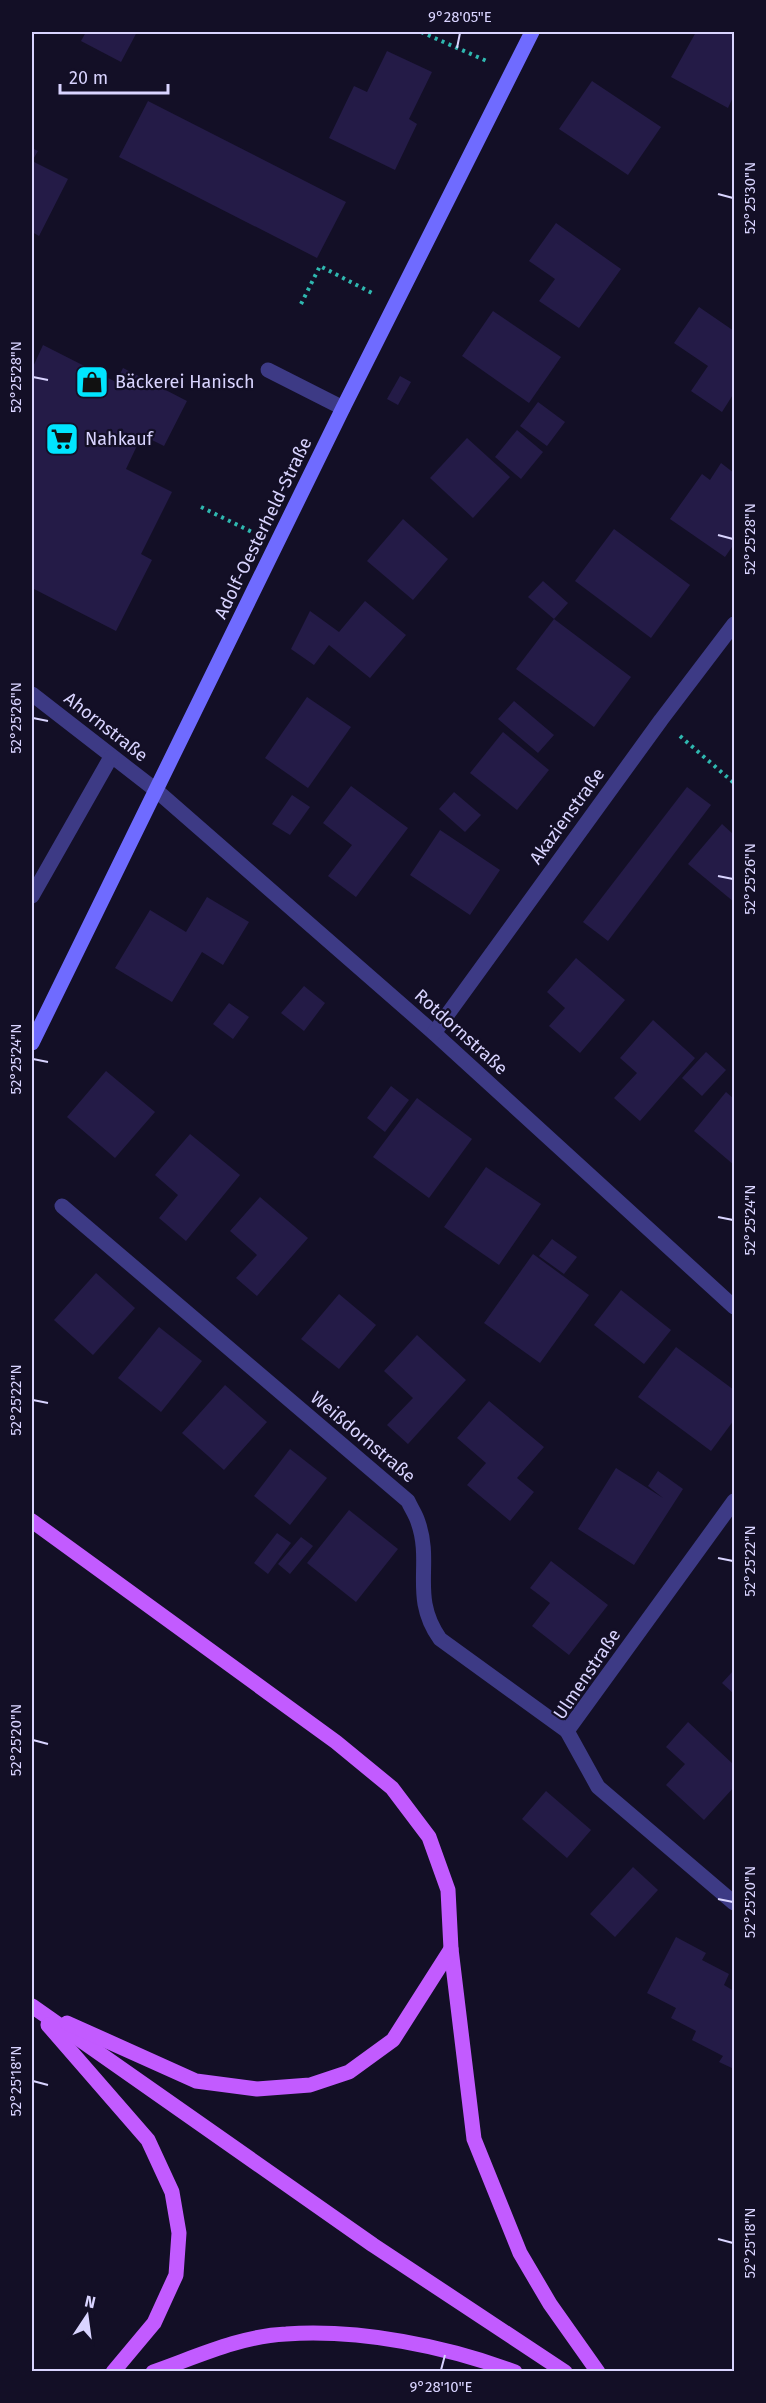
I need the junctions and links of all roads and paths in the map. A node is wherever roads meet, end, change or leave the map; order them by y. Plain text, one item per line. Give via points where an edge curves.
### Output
1 (421, 32) edge
2 (532, 32) edge
3 (511, 72) junction
4 (301, 304) dead end
5 (394, 304) junction
6 (268, 370) dead end
7 (343, 408) junction
8 (201, 507) dead end
9 (276, 544) junction
10 (735, 624) edge
11 (32, 694) edge
12 (661, 720) junction
13 (111, 757) junction
14 (735, 783) edge
15 (157, 791) junction
16 (32, 896) edge
17 (434, 1033) junction
18 (32, 1043) edge
19 (62, 1206) dead end
20 (735, 1307) edge
21 (735, 1501) edge
22 (32, 1521) edge
23 (567, 1731) junction
24 (735, 1903) edge
25 (451, 1949) junction
26 (32, 2007) edge
27 (113, 2372) edge
28 (153, 2372) edge
29 (515, 2372) edge
30 (565, 2372) edge
31 (598, 2372) edge

1 - 3 path
2 - 3 street, Adolf-Oesterheld-Straße
3 - 5 street, Adolf-Oesterheld-Straße
4 - 5 path via 321,266
5 - 7 street, Adolf-Oesterheld-Straße
6 - 7 street
7 - 9 street, Adolf-Oesterheld-Straße
8 - 9 path
9 - 15 street, Adolf-Oesterheld-Straße
10 - 12 street, Akazienstraße
11 - 13 street, Ahornstraße
12 - 14 path
12 - 17 street, Akazienstraße
13 - 15 street, Ahornstraße
13 - 16 street
15 - 17 street, Rotdornstraße
15 - 18 street, Adolf-Oesterheld-Straße
17 - 20 street, Rotdornstraße
19 - 23 street, Weißdornstraße via 408,1501 419,1523 428,1622 440,1639
21 - 23 street, Ulmenstraße
22 - 25 main road via 336,1742 392,1788 429,1837 448,1890
23 - 24 street, Ulmenstraße via 598,1787
25 - 26 main road via 393,2040 349,2072 310,2085 257,2089 196,2081
25 - 31 main road via 474,2139 520,2253
26 - 27 main road via 148,2140 172,2192 179,2233 176,2275 154,2323
26 - 30 main road via 373,2245
28 - 29 main road via 230,2344 285,2334 407,2341

